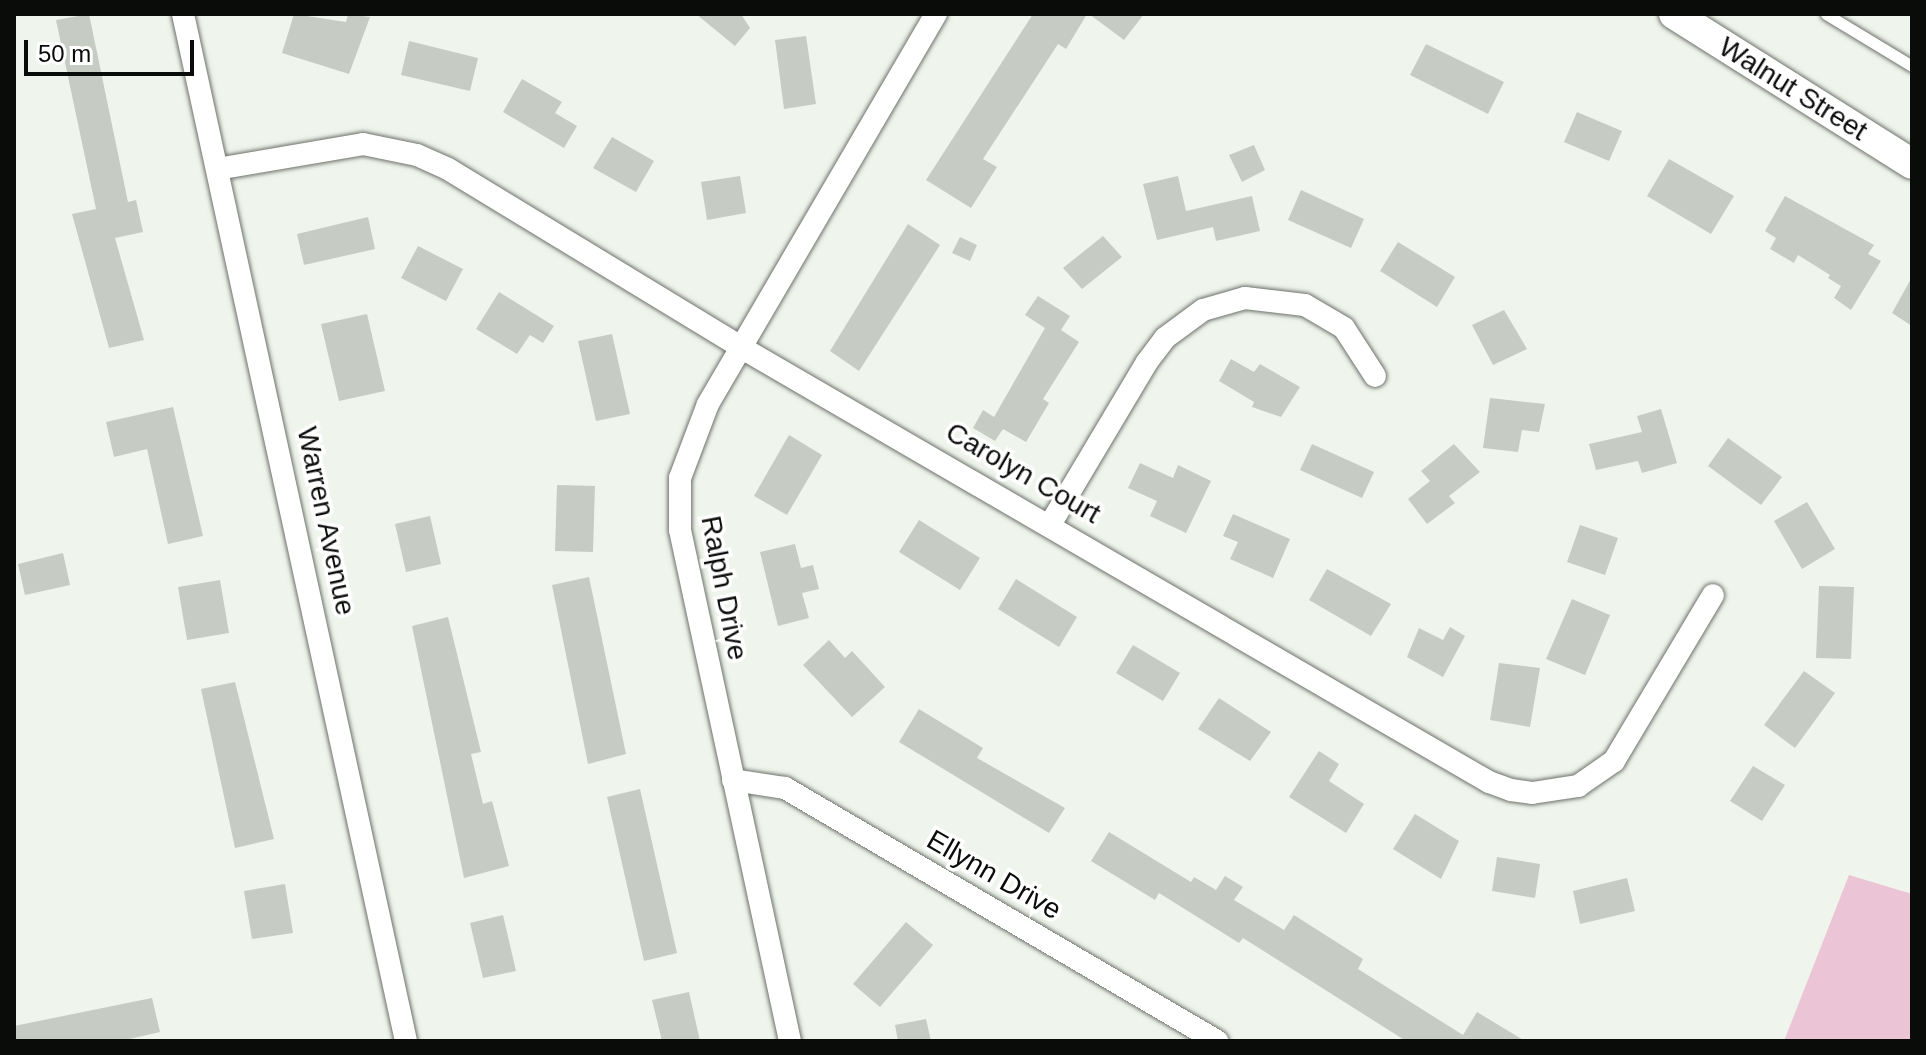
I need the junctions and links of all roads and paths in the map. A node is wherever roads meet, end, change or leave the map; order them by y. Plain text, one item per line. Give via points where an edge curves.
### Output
1 (183, 14) edge
2 (1674, 14) edge
3 (1826, 14) edge
4 (926, 18) edge
5 (1912, 66) edge
6 (1912, 164) edge
7 (217, 169) junction
8 (742, 348) junction
9 (1375, 376) dead end
10 (1051, 523) junction
11 (1713, 595) dead end
12 (733, 780) junction
13 (406, 1041) edge
14 (790, 1041) edge
15 (1217, 1041) edge

1 - 7 street, Warren Avenue
2 - 6 main road, Walnut Street
3 - 5 lane
4 - 8 street, Ralph Drive
7 - 8 street, Carolyn Court via 333,146 363,144 417,155
7 - 13 street, Warren Avenue
8 - 10 street, Carolyn Court
8 - 12 street, Ralph Drive via 695,427 678,504
9 - 10 street via 1344,328 1305,305 1245,298 1203,310 1165,338 1147,362
10 - 11 street, Carolyn Court via 1489,782 1532,793 1578,786 1614,761
12 - 14 street, Ralph Drive
12 - 15 street, Ellynn Drive via 785,788

